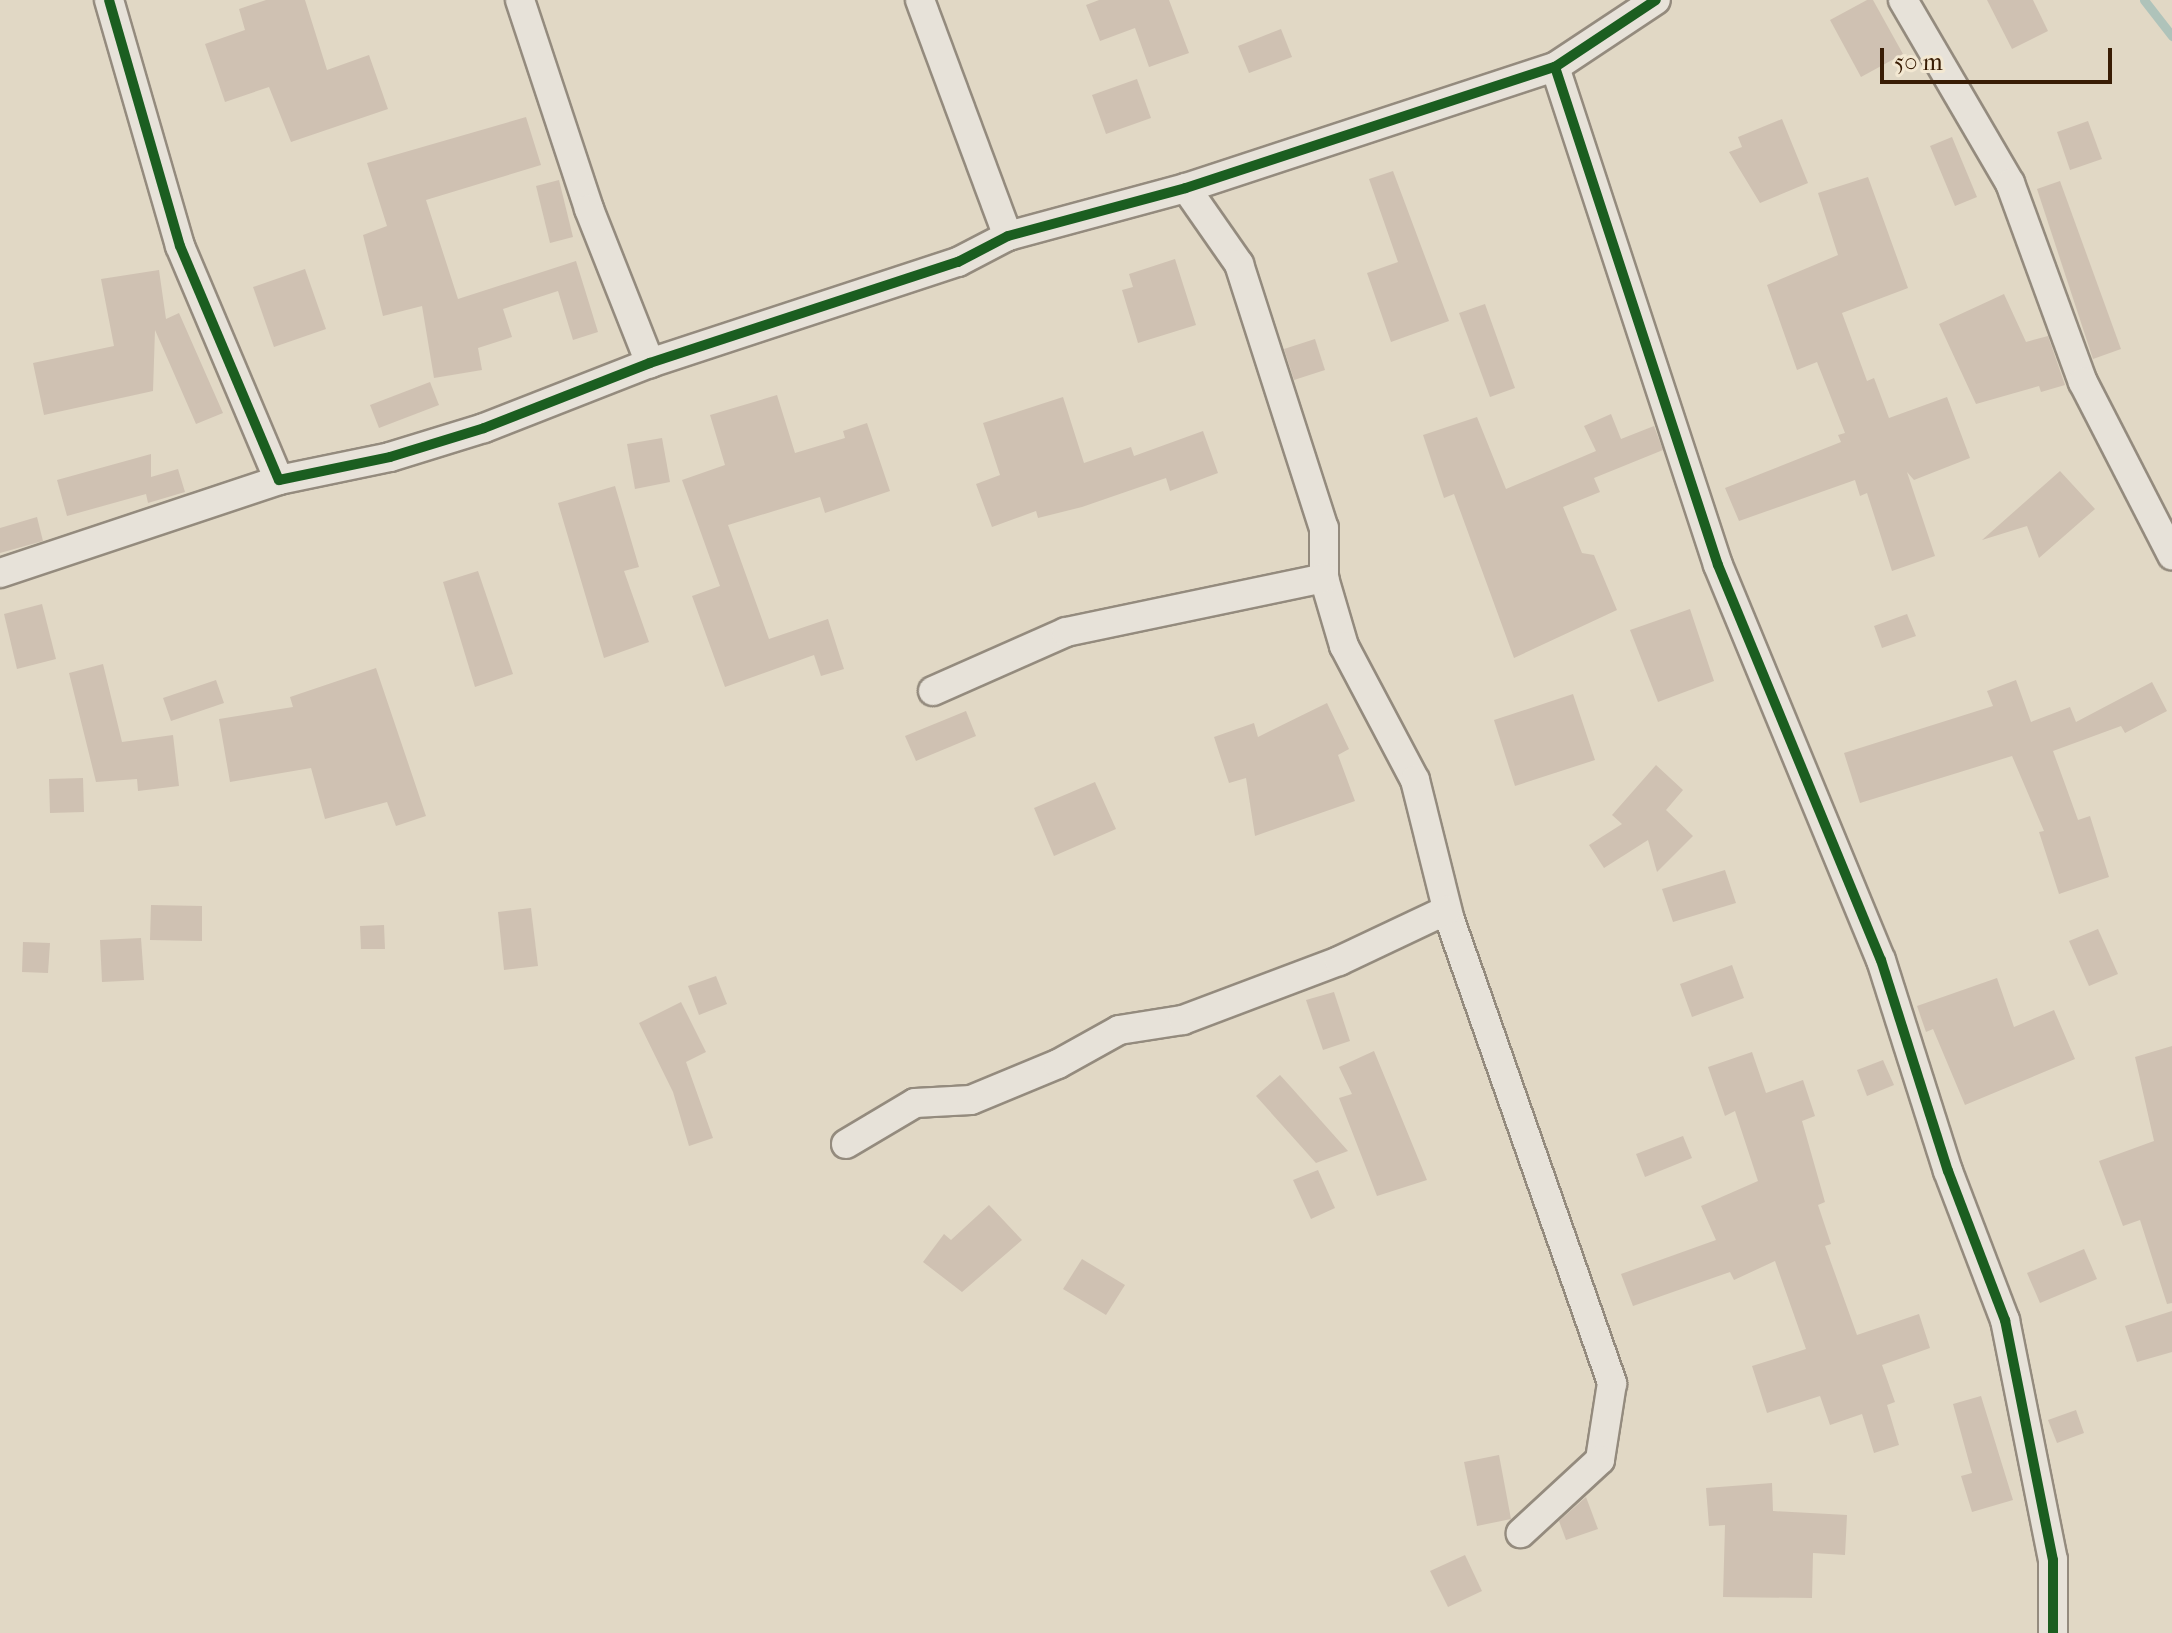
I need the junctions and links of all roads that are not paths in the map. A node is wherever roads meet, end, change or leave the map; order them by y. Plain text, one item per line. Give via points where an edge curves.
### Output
1 (109, 0) edge
2 (520, 0) edge
3 (920, 0) edge
4 (1656, 0) edge
5 (1903, 0) edge
6 (1555, 67) junction
7 (1186, 188) junction
8 (1008, 236) junction
9 (650, 363) junction
10 (279, 480) junction
11 (2172, 555) edge
12 (0, 573) edge
13 (1324, 578) junction
14 (933, 691) dead end
15 (1447, 910) junction
16 (846, 1144) dead end
17 (1521, 1533) dead end
18 (2053, 1633) edge

1 - 10 street via 180,246
2 - 9 street via 589,209
3 - 8 street
4 - 6 street
5 - 11 street via 2010,183 2083,382
6 - 7 street
6 - 18 street via 1718,565 1881,960 1948,1171 2005,1320 2053,1560
7 - 8 street
7 - 13 street via 1239,264 1324,528
8 - 9 street via 958,262
9 - 10 street via 484,428 390,457
10 - 12 street
13 - 14 street via 1066,632
13 - 15 street via 1344,646 1415,780
15 - 16 street via 1339,961 1183,1020 1119,1030 1058,1064 971,1100 915,1103
15 - 17 street via 1612,1383 1600,1460

